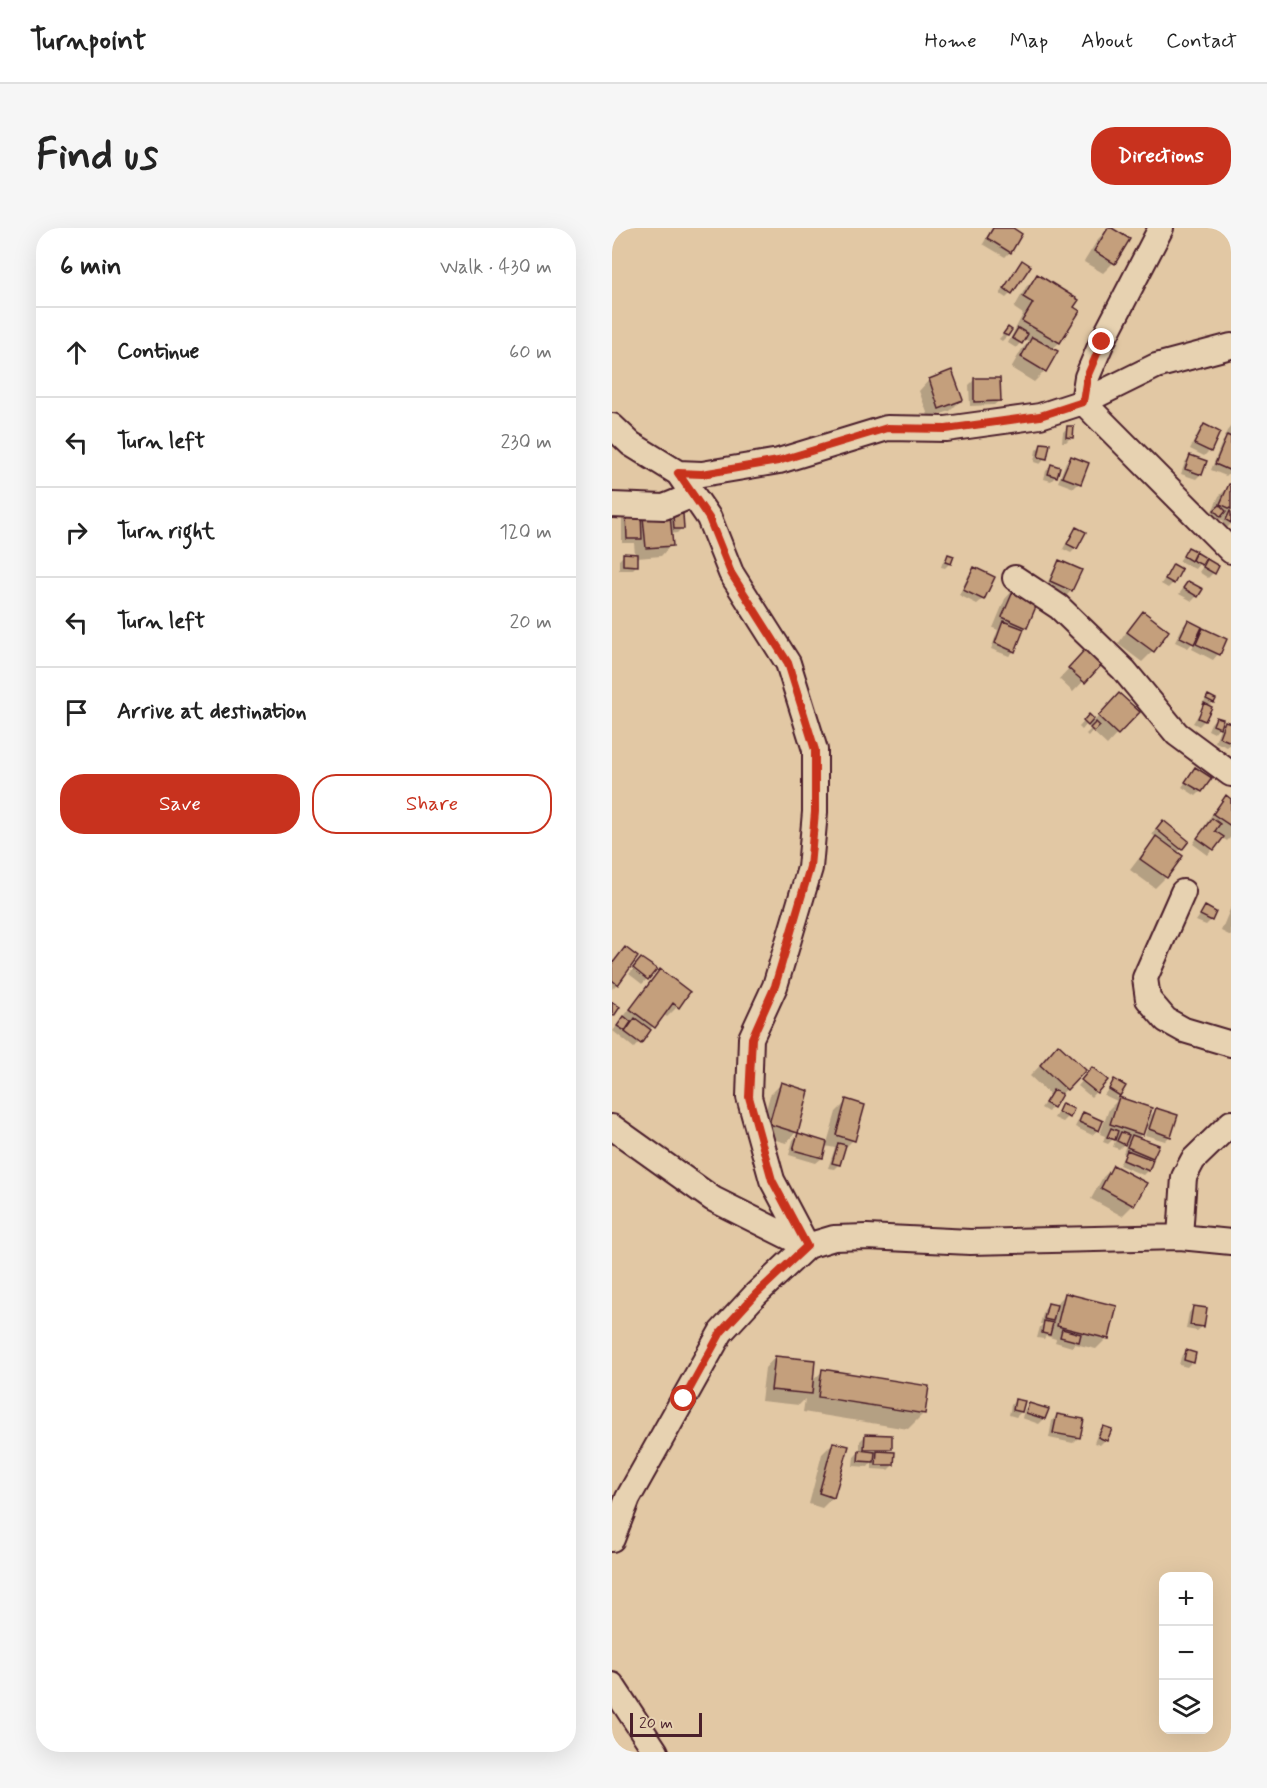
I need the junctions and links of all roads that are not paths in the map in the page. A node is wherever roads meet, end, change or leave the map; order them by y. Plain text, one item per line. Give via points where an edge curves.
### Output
1 (1161, 228) edge
2 (1231, 346) edge
3 (1083, 402) junction
4 (612, 426) edge
5 (678, 473) junction
6 (693, 495) junction
7 (612, 505) edge
8 (1231, 551) edge
9 (1015, 578) dead end
10 (1231, 774) edge
11 (1183, 892) dead end
12 (1231, 1044) edge
13 (1231, 1123) edge
14 (612, 1127) edge
15 (1180, 1237) junction
16 (1231, 1242) edge
17 (807, 1246) junction
18 (612, 1539) edge
19 (612, 1685) edge
20 (656, 1752) edge

1 - 3 street via 1102,342 1087,377
2 - 3 street via 1156,366
3 - 5 street via 1040,416 946,429 887,428 778,461 702,474
3 - 8 street
4 - 5 street via 631,444
5 - 6 street
6 - 7 street via 664,507
6 - 17 street via 709,518 731,573 788,663 815,750 810,867 775,986 752,1038 749,1097 772,1180
9 - 10 street via 1059,607 1124,670 1177,734
11 - 12 street via 1145,978 1148,999 1166,1020 1184,1030
13 - 15 street via 1193,1160 1184,1177
14 - 17 street via 713,1198
15 - 16 street
15 - 17 street via 970,1242 834,1238
17 - 18 street via 721,1332 628,1498
19 - 20 street

